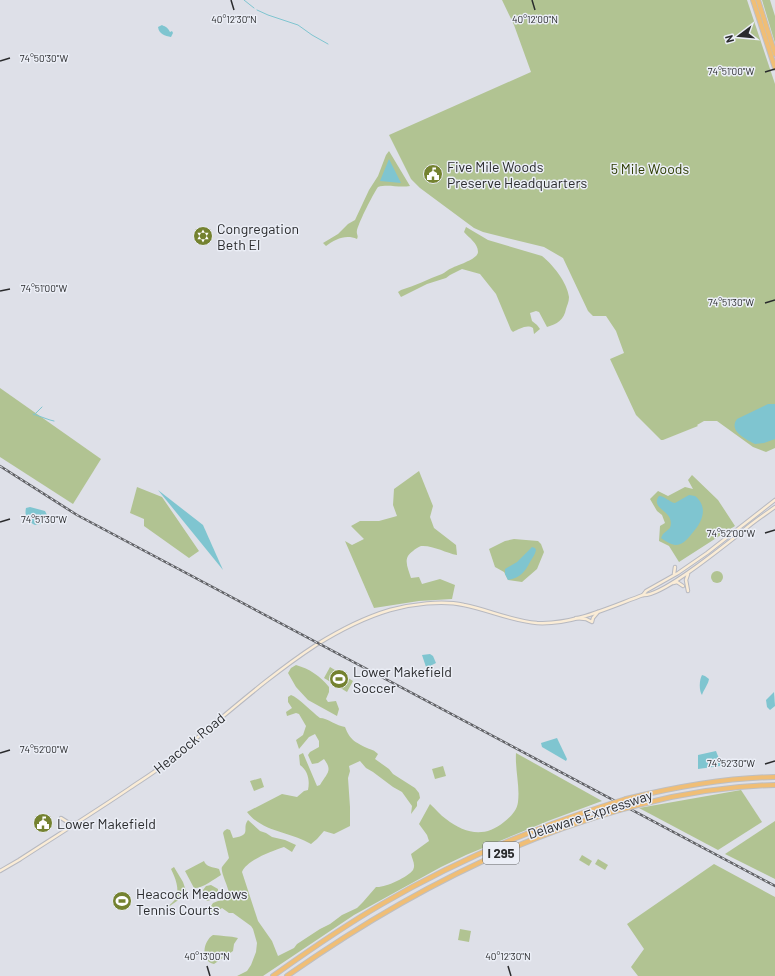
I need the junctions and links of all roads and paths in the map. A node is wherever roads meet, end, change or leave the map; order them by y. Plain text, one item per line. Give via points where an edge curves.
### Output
1 (753, 0) edge
2 (758, 0) edge
3 (775, 54) edge
4 (775, 68) edge
5 (775, 500) edge
6 (775, 507) edge
7 (675, 567) dead end
8 (689, 572) junction
9 (674, 575) junction
10 (669, 584) junction
11 (683, 586) dead end
12 (688, 591) dead end
13 (643, 595) junction
14 (600, 611) junction
15 (574, 618) junction
16 (775, 776) edge
17 (775, 785) edge
18 (62, 818) dead end
19 (77, 823) junction
20 (0, 871) edge
21 (273, 976) edge
22 (287, 976) edge

1 - 4 highway
2 - 3 highway
5 - 9 main road via 707,553
6 - 8 main road
7 - 9 main road
8 - 10 main road
8 - 12 main road via 686,580
9 - 13 main road
10 - 11 main road via 677,582
10 - 13 main road via 648,596
13 - 14 main road
14 - 15 main road
14 - 15 main road via 592,622
15 - 19 main road, Heacock Road via 526,622 466,605 449,603 414,605 377,614 342,630 288,664 164,765
16 - 21 highway, Delaware Expressway / I 295, bridge via 703,783 626,799 512,840 436,874 363,915
17 - 22 highway, Delaware Expressway / I 295, bridge via 713,789 673,796 619,810 542,836 450,876 374,918
18 - 19 main road via 69,823
19 - 20 main road, Heacock Road

